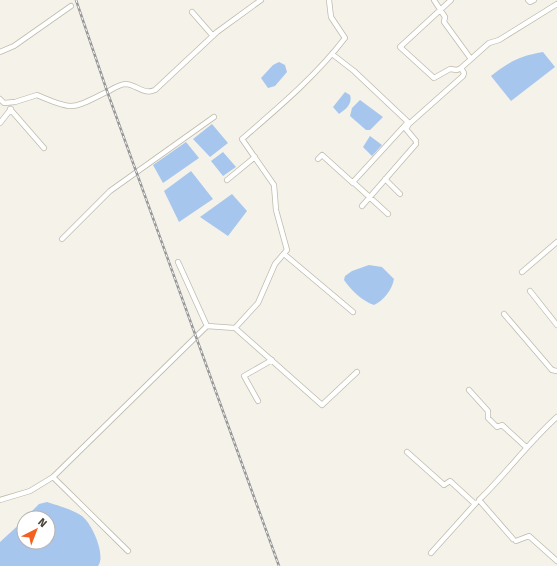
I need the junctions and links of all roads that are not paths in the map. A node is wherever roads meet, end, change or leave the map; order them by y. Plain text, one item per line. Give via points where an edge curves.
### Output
1 (261, 0) edge
2 (329, 0) edge
3 (434, 0) edge
4 (451, 0) edge
5 (528, 0) edge
6 (534, 0) edge
7 (557, 4) edge
8 (71, 6) dead end
9 (441, 10) junction
10 (192, 12) dead end
11 (213, 36) junction
12 (0, 52) edge
13 (332, 54) junction
14 (471, 59) junction
15 (461, 68) junction
16 (0, 99) edge
17 (15, 102) junction
18 (10, 110) junction
19 (214, 117) dead end
20 (0, 123) edge
21 (44, 148) dead end
22 (255, 158) junction
23 (318, 159) dead end
24 (385, 179) junction
25 (227, 180) dead end
26 (353, 183) junction
27 (400, 194) dead end
28 (370, 197) junction
29 (362, 206) dead end
30 (388, 214) dead end
31 (62, 239) dead end
32 (557, 242) edge
33 (284, 254) junction
34 (178, 262) dead end
35 (522, 272) dead end
36 (530, 291) dead end
37 (353, 312) dead end
38 (504, 314) dead end
39 (557, 325) edge
40 (207, 326) junction
41 (235, 328) junction
42 (272, 360) junction
43 (557, 371) edge
44 (357, 372) dead end
45 (469, 390) dead end
46 (258, 401) dead end
47 (557, 417) edge
48 (526, 447) junction
49 (407, 452) dead end
50 (53, 477) junction
51 (0, 500) edge
52 (477, 502) junction
53 (128, 551) dead end
54 (431, 553) dead end
55 (557, 560) edge

1 - 11 street
2 - 13 street via 331,17 345,38
3 - 9 street
4 - 9 street
5 - 6 street
7 - 14 street via 499,40 489,43
8 - 12 street via 14,46
9 - 14 street via 445,17 444,22
9 - 15 street via 400,47 434,78 450,69
10 - 11 street
11 - 17 street via 156,90 150,92 127,84 70,108 37,95
13 - 22 street via 300,89 242,139
13 - 26 street via 354,71 408,123 384,146
14 - 15 street
15 - 24 street via 463,76 406,127 416,144
16 - 17 street via 4,103
17 - 18 street
18 - 20 street
18 - 21 street
19 - 31 street via 110,191
22 - 25 street
22 - 33 street via 274,185 276,210 287,250
23 - 26 street via 322,155
24 - 27 street
24 - 28 street
26 - 28 street
28 - 29 street
28 - 30 street
32 - 35 street
33 - 37 street
33 - 41 street via 275,264 258,302
34 - 40 street
36 - 39 street
38 - 43 street via 552,370
40 - 41 street
40 - 50 street
41 - 42 street
42 - 44 street via 322,405
42 - 46 street via 244,376
45 - 48 street via 488,411 488,418 497,427 502,425
47 - 48 street
48 - 52 street
49 - 52 street via 444,485 450,481
50 - 51 street via 30,491
50 - 53 street
52 - 54 street
52 - 55 street via 515,540 529,536

